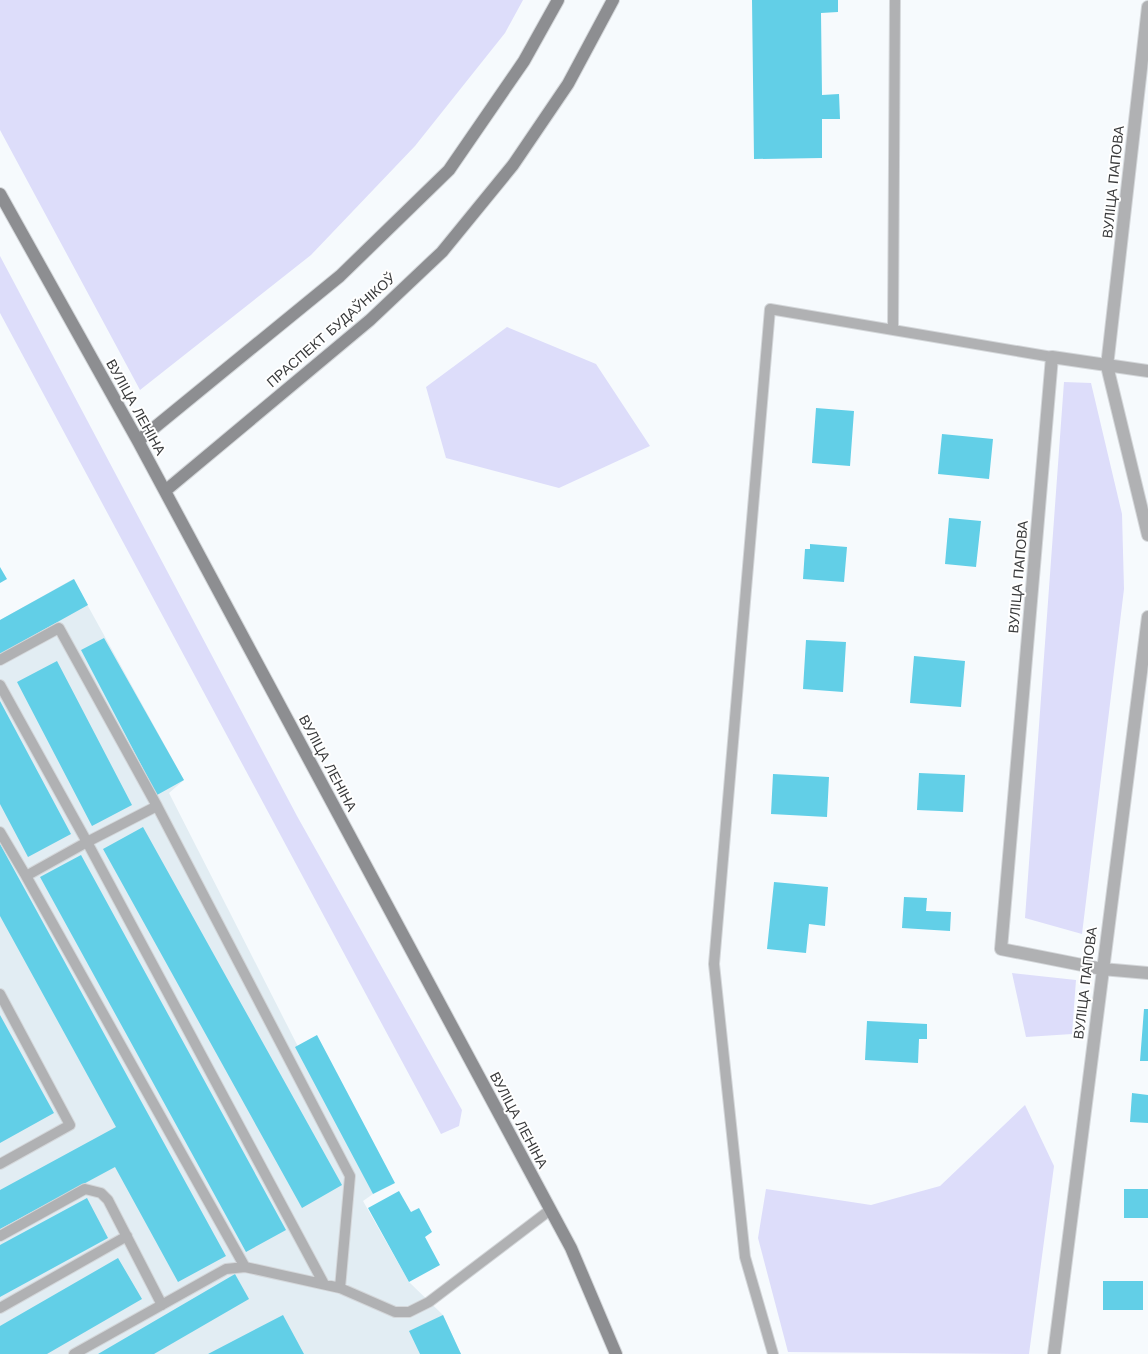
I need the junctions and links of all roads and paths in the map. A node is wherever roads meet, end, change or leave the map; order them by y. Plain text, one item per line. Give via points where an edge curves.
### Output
1 (558, 0) edge
2 (613, 0) edge
3 (895, 0) edge
4 (1148, 7) edge
5 (0, 194) edge
6 (893, 330) junction
7 (1052, 357) junction
8 (1107, 366) junction
9 (1148, 371) edge
10 (138, 441) junction
11 (164, 491) junction
12 (1148, 535) edge
13 (1148, 617) edge
14 (0, 660) edge
15 (0, 685) edge
16 (157, 806) junction
17 (0, 832) edge
18 (87, 842) junction
19 (26, 876) junction
20 (1102, 969) junction
21 (1148, 973) edge
22 (0, 994) edge
23 (0, 1164) edge
24 (550, 1210) junction
25 (0, 1236) edge
26 (127, 1236) junction
27 (245, 1268) junction
28 (324, 1284) junction
29 (340, 1288) junction
30 (162, 1304) junction
31 (0, 1308) edge
32 (74, 1354) edge
33 (616, 1354) edge
34 (773, 1354) edge
35 (1054, 1354) edge

1 - 10 main road via 524,61 449,170 340,276
2 - 11 main road, ПРАСПЕКТ БУДАЎНІКОЎ via 568,84 513,165 442,252 370,320
3 - 6 lane
4 - 8 street, ВУЛІЦА ПАПОВА
5 - 10 main road, ВУЛІЦА ЛЕНІНА
6 - 7 lane
6 - 34 lane via 770,309 714,964 745,1258
7 - 8 street
7 - 20 street, ВУЛІЦА ПАПОВА via 1001,949
8 - 9 street
8 - 12 street, ВУЛІЦА ПАПОВА
10 - 11 main road, ВУЛІЦА ЛЕНІНА
11 - 24 main road, ВУЛІЦА ЛЕНІНА
13 - 20 street, ВУЛІЦА ПАПОВА
14 - 16 lane via 60,628
15 - 18 lane
16 - 18 lane
16 - 29 lane via 350,1176
17 - 19 lane
18 - 19 lane
18 - 28 lane
19 - 27 lane
20 - 21 street
20 - 35 street, ВУЛІЦА ПАПОВА
22 - 23 lane via 70,1125
24 - 29 lane via 429,1302 409,1312 395,1312
24 - 33 main road, ВУЛІЦА ЛЕНІНА via 571,1248
25 - 26 lane via 85,1189 100,1193 108,1200
26 - 30 lane
26 - 31 lane
27 - 28 lane
27 - 30 lane via 226,1269
28 - 29 lane
30 - 32 lane

